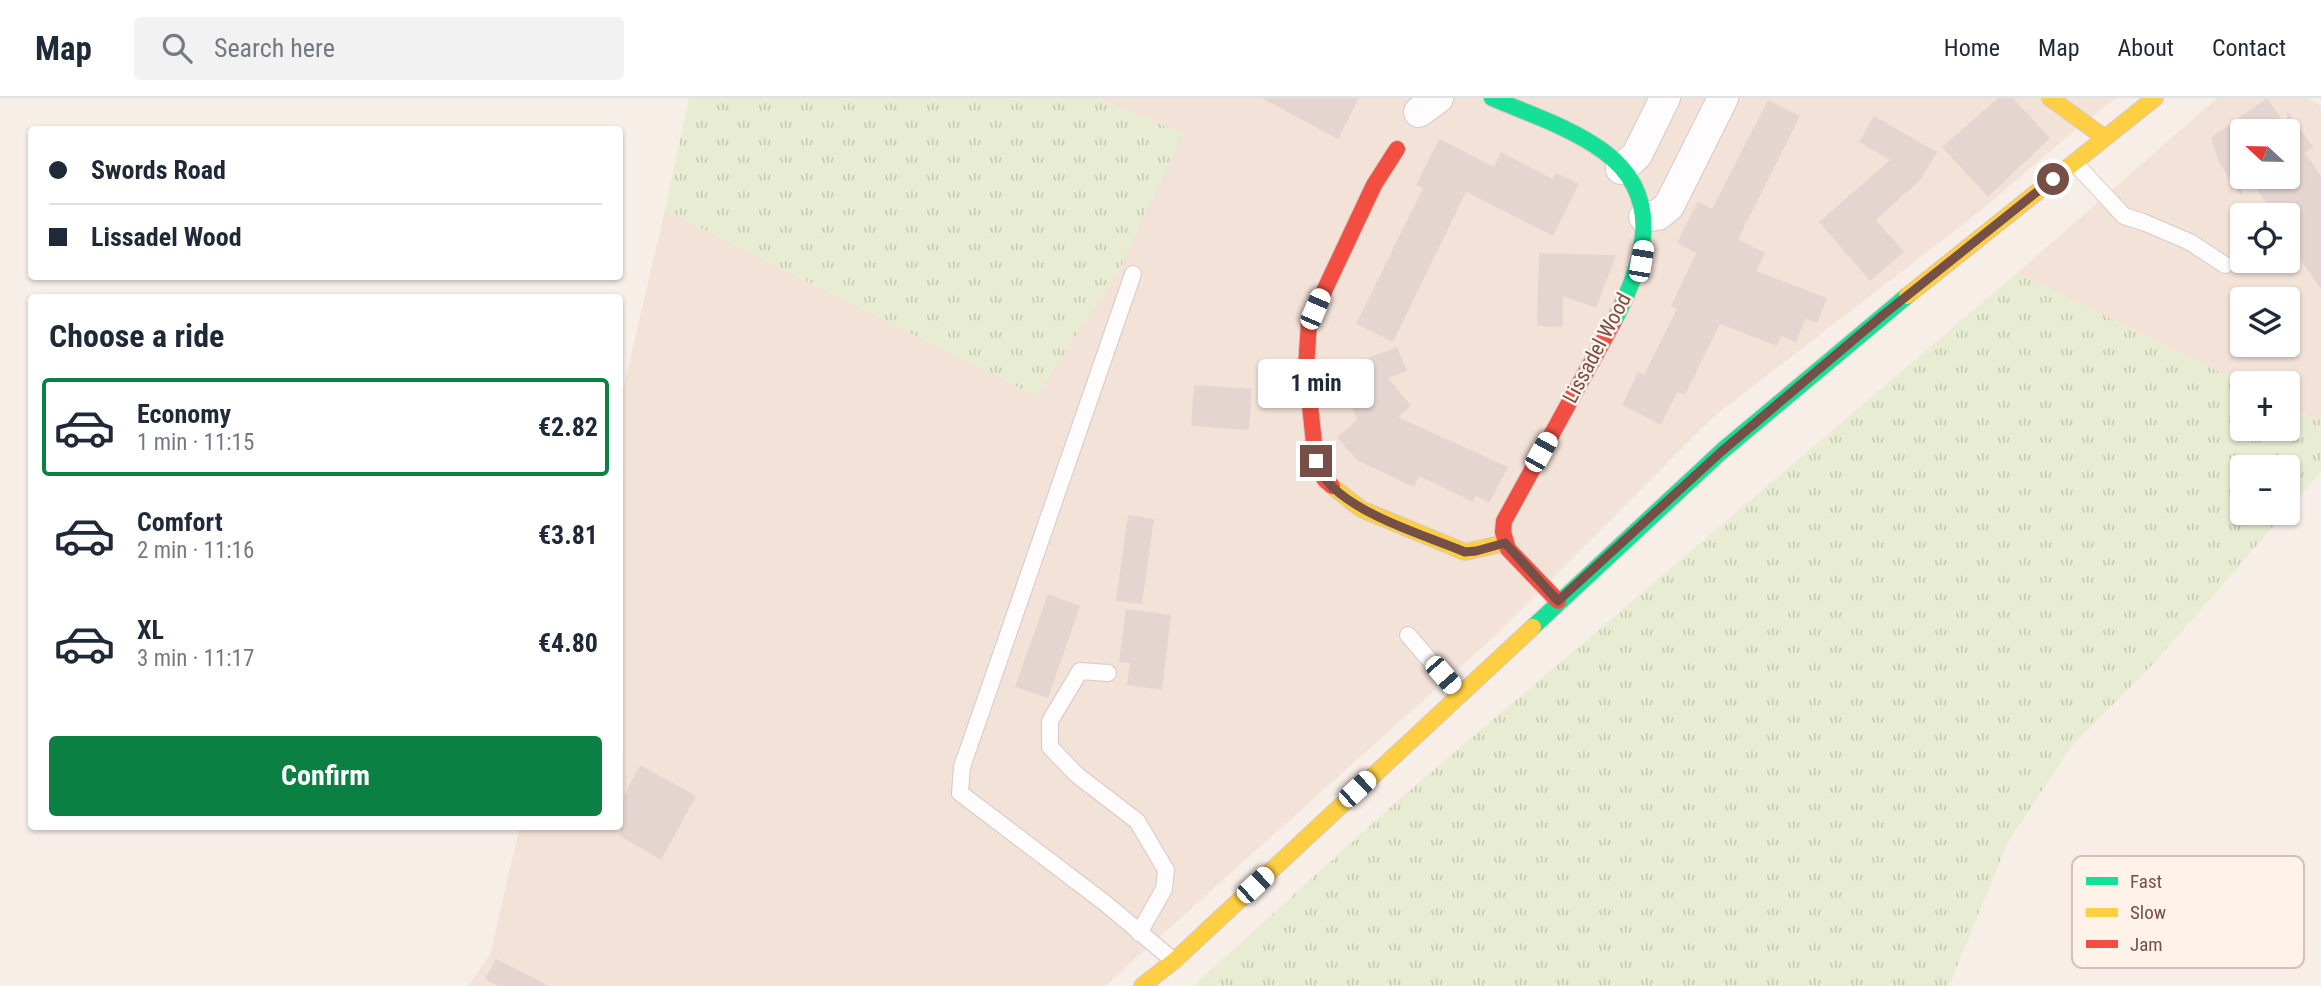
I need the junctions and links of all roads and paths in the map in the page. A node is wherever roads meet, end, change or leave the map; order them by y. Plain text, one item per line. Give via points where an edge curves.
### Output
1 (1492, 98) edge
2 (1665, 98) edge
3 (1723, 98) edge
4 (2050, 98) edge
5 (2155, 98) edge
6 (2105, 138) junction
7 (1396, 149) dead end
8 (2074, 162) junction
9 (1621, 169) junction
10 (1644, 217) junction
11 (2225, 265) dead end
12 (1133, 274) dead end
13 (1505, 543) junction
14 (1558, 601) junction
15 (1408, 635) dead end
16 (1108, 673) dead end
17 (1459, 694) junction
18 (1139, 933) junction
19 (1174, 961) junction
20 (1142, 986) edge

1 - 9 main road, Lissadel Wood via 1593,145
2 - 9 street via 1637,155
3 - 10 street via 1669,206 1658,215
4 - 6 main road
5 - 6 main road
6 - 8 main road
7 - 13 main road via 1374,185 1309,323 1306,368 1316,461 1325,480 1361,509 1465,552
8 - 11 lane via 2124,216 2190,242
8 - 14 main road via 1722,451
9 - 10 main road, Lissadel Wood
10 - 13 main road, Lissadel Wood via 1641,261 1504,521
12 - 18 lane via 962,766 960,793
13 - 14 main road
14 - 17 main road
15 - 17 lane
16 - 18 lane via 1080,671 1050,721 1050,747 1077,775 1137,821 1166,870 1164,889
17 - 19 main road
18 - 19 lane
19 - 20 main road

